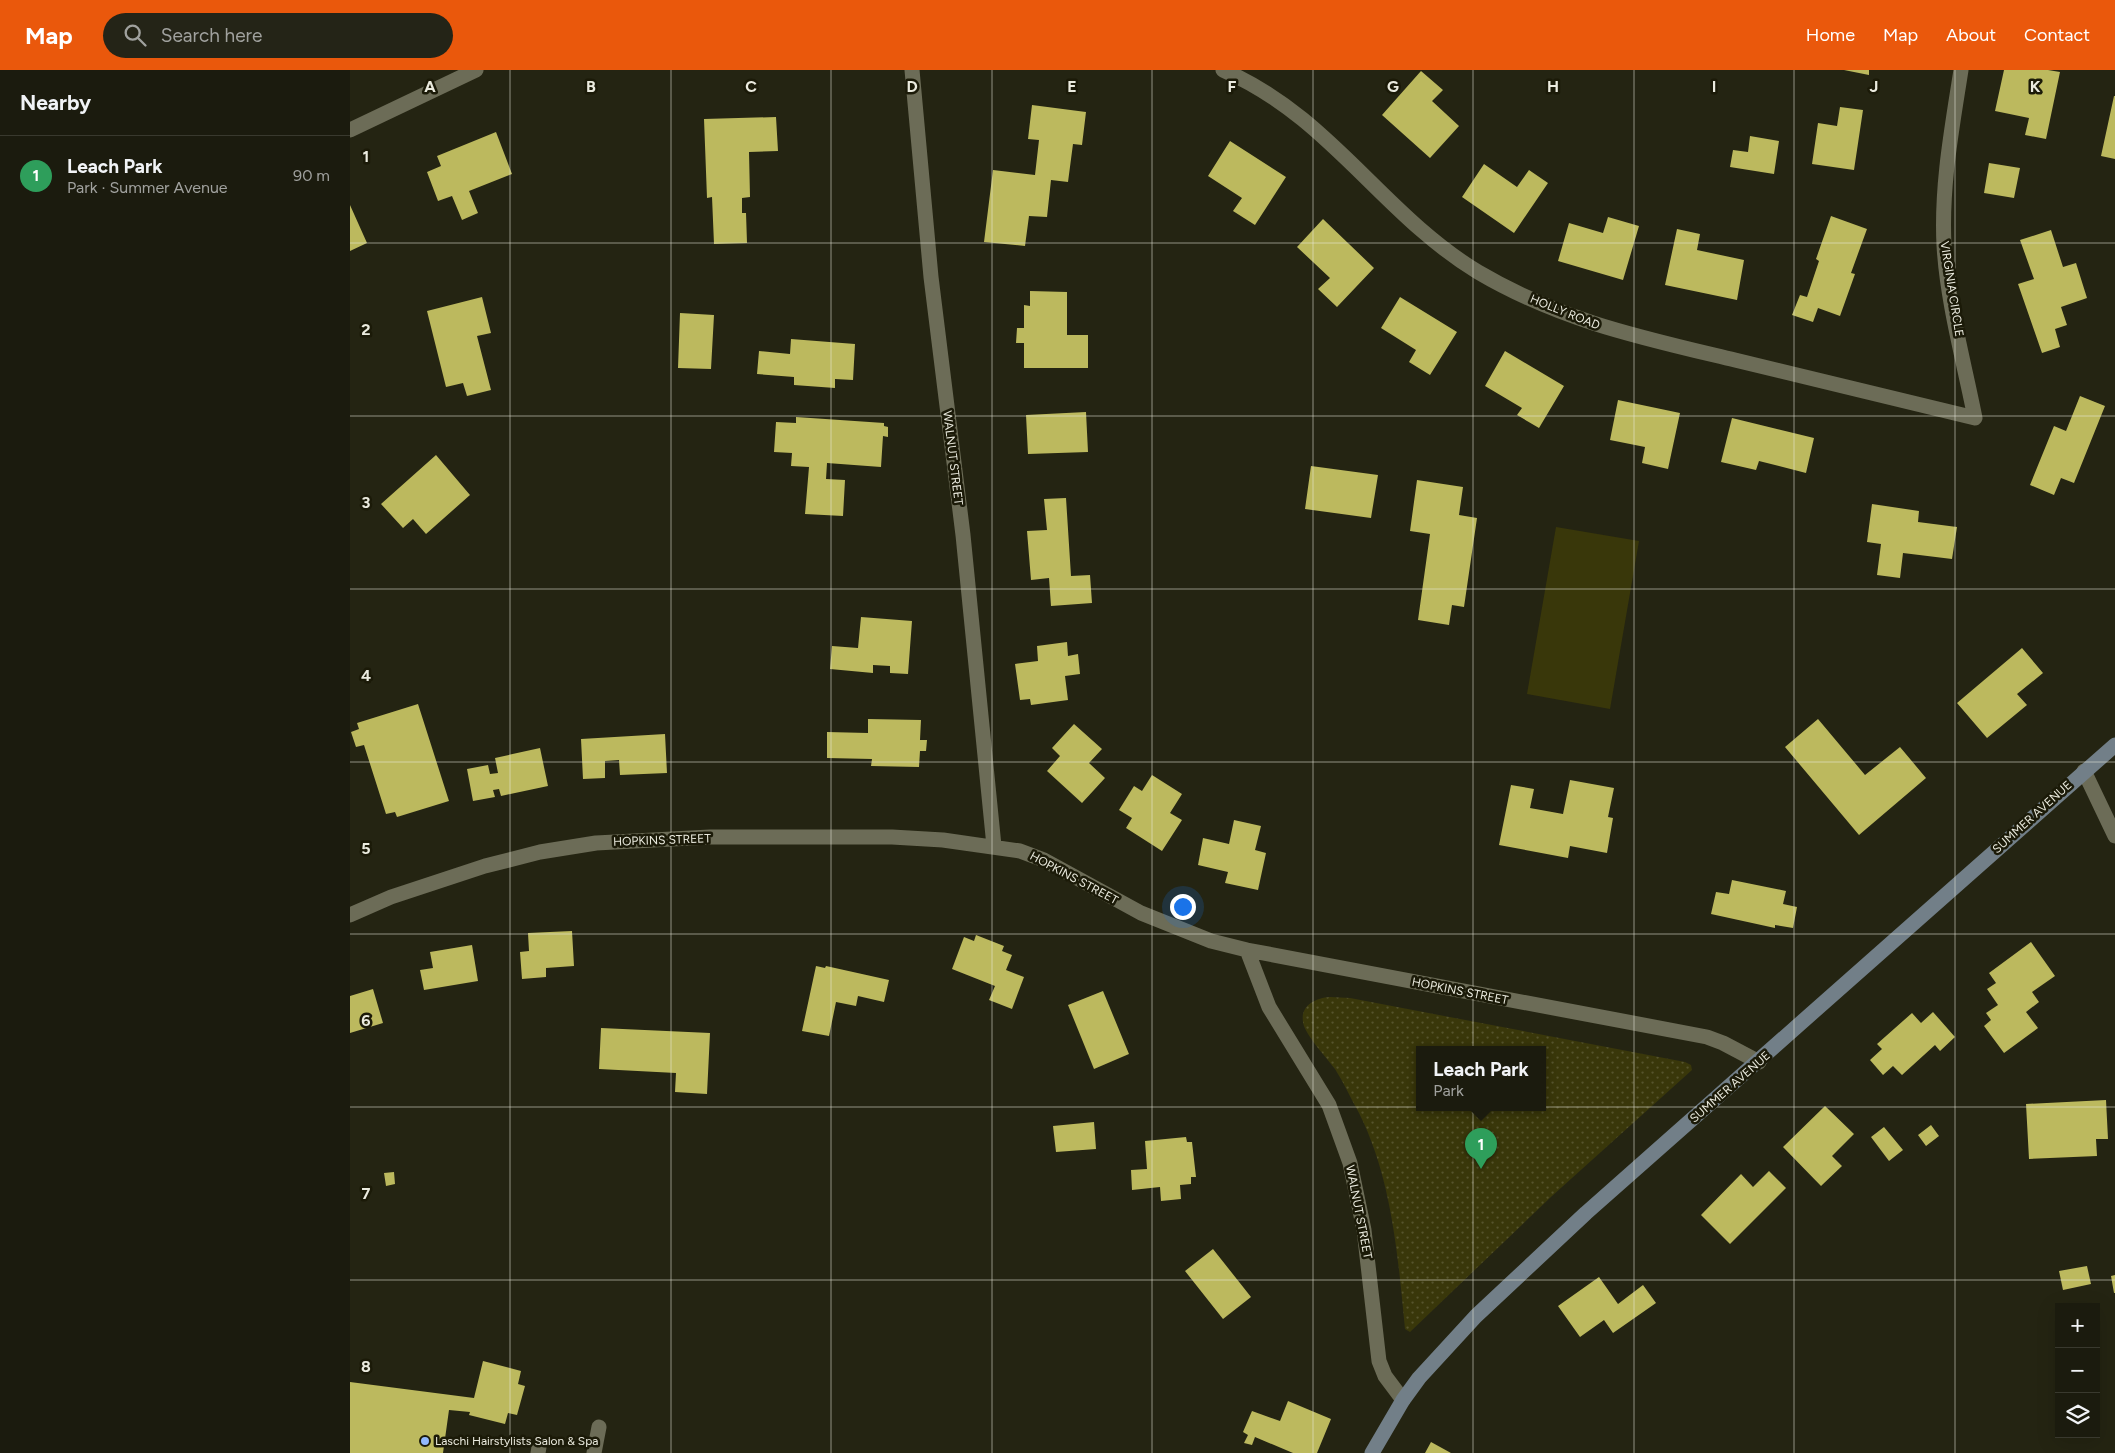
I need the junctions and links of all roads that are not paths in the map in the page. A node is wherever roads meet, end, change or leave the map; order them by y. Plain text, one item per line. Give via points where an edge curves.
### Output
1 (476, 70) edge
2 (912, 70) edge
3 (1223, 70) edge
4 (1961, 70) edge
5 (350, 130) edge
6 (1975, 418) joint
7 (2115, 745) edge
8 (2084, 771) junction
9 (2115, 836) edge
10 (994, 846) junction
11 (350, 915) edge
12 (1246, 950) junction
13 (1759, 1062) junction
14 (1403, 1400) junction
15 (599, 1427) dead end
16 (594, 1453) edge
17 (1372, 1453) edge

1 - 5 street
2 - 10 street, WALNUT STREET via 931,277 963,535
3 - 6 street, HOLLY ROAD via 1271,94 1303,118 1443,249 1479,272 1542,304 1606,329
4 - 6 street, VIRGINIA CIRCLE via 1946,182 1944,246
7 - 8 street, SUMMER AVENUE
8 - 9 street
8 - 13 street, SUMMER AVENUE
10 - 11 street, HOPKINS STREET via 892,837 710,837 596,843 484,866 391,897
10 - 12 street, HOPKINS STREET via 1020,850 1141,913 1211,941
12 - 13 street, HOPKINS STREET via 1707,1037
12 - 14 street, WALNUT STREET via 1269,1007 1329,1106 1344,1144 1364,1230 1379,1361 1387,1380
13 - 14 street, SUMMER AVENUE via 1476,1316 1437,1357
14 - 17 street, SUMMER AVENUE
15 - 16 street

